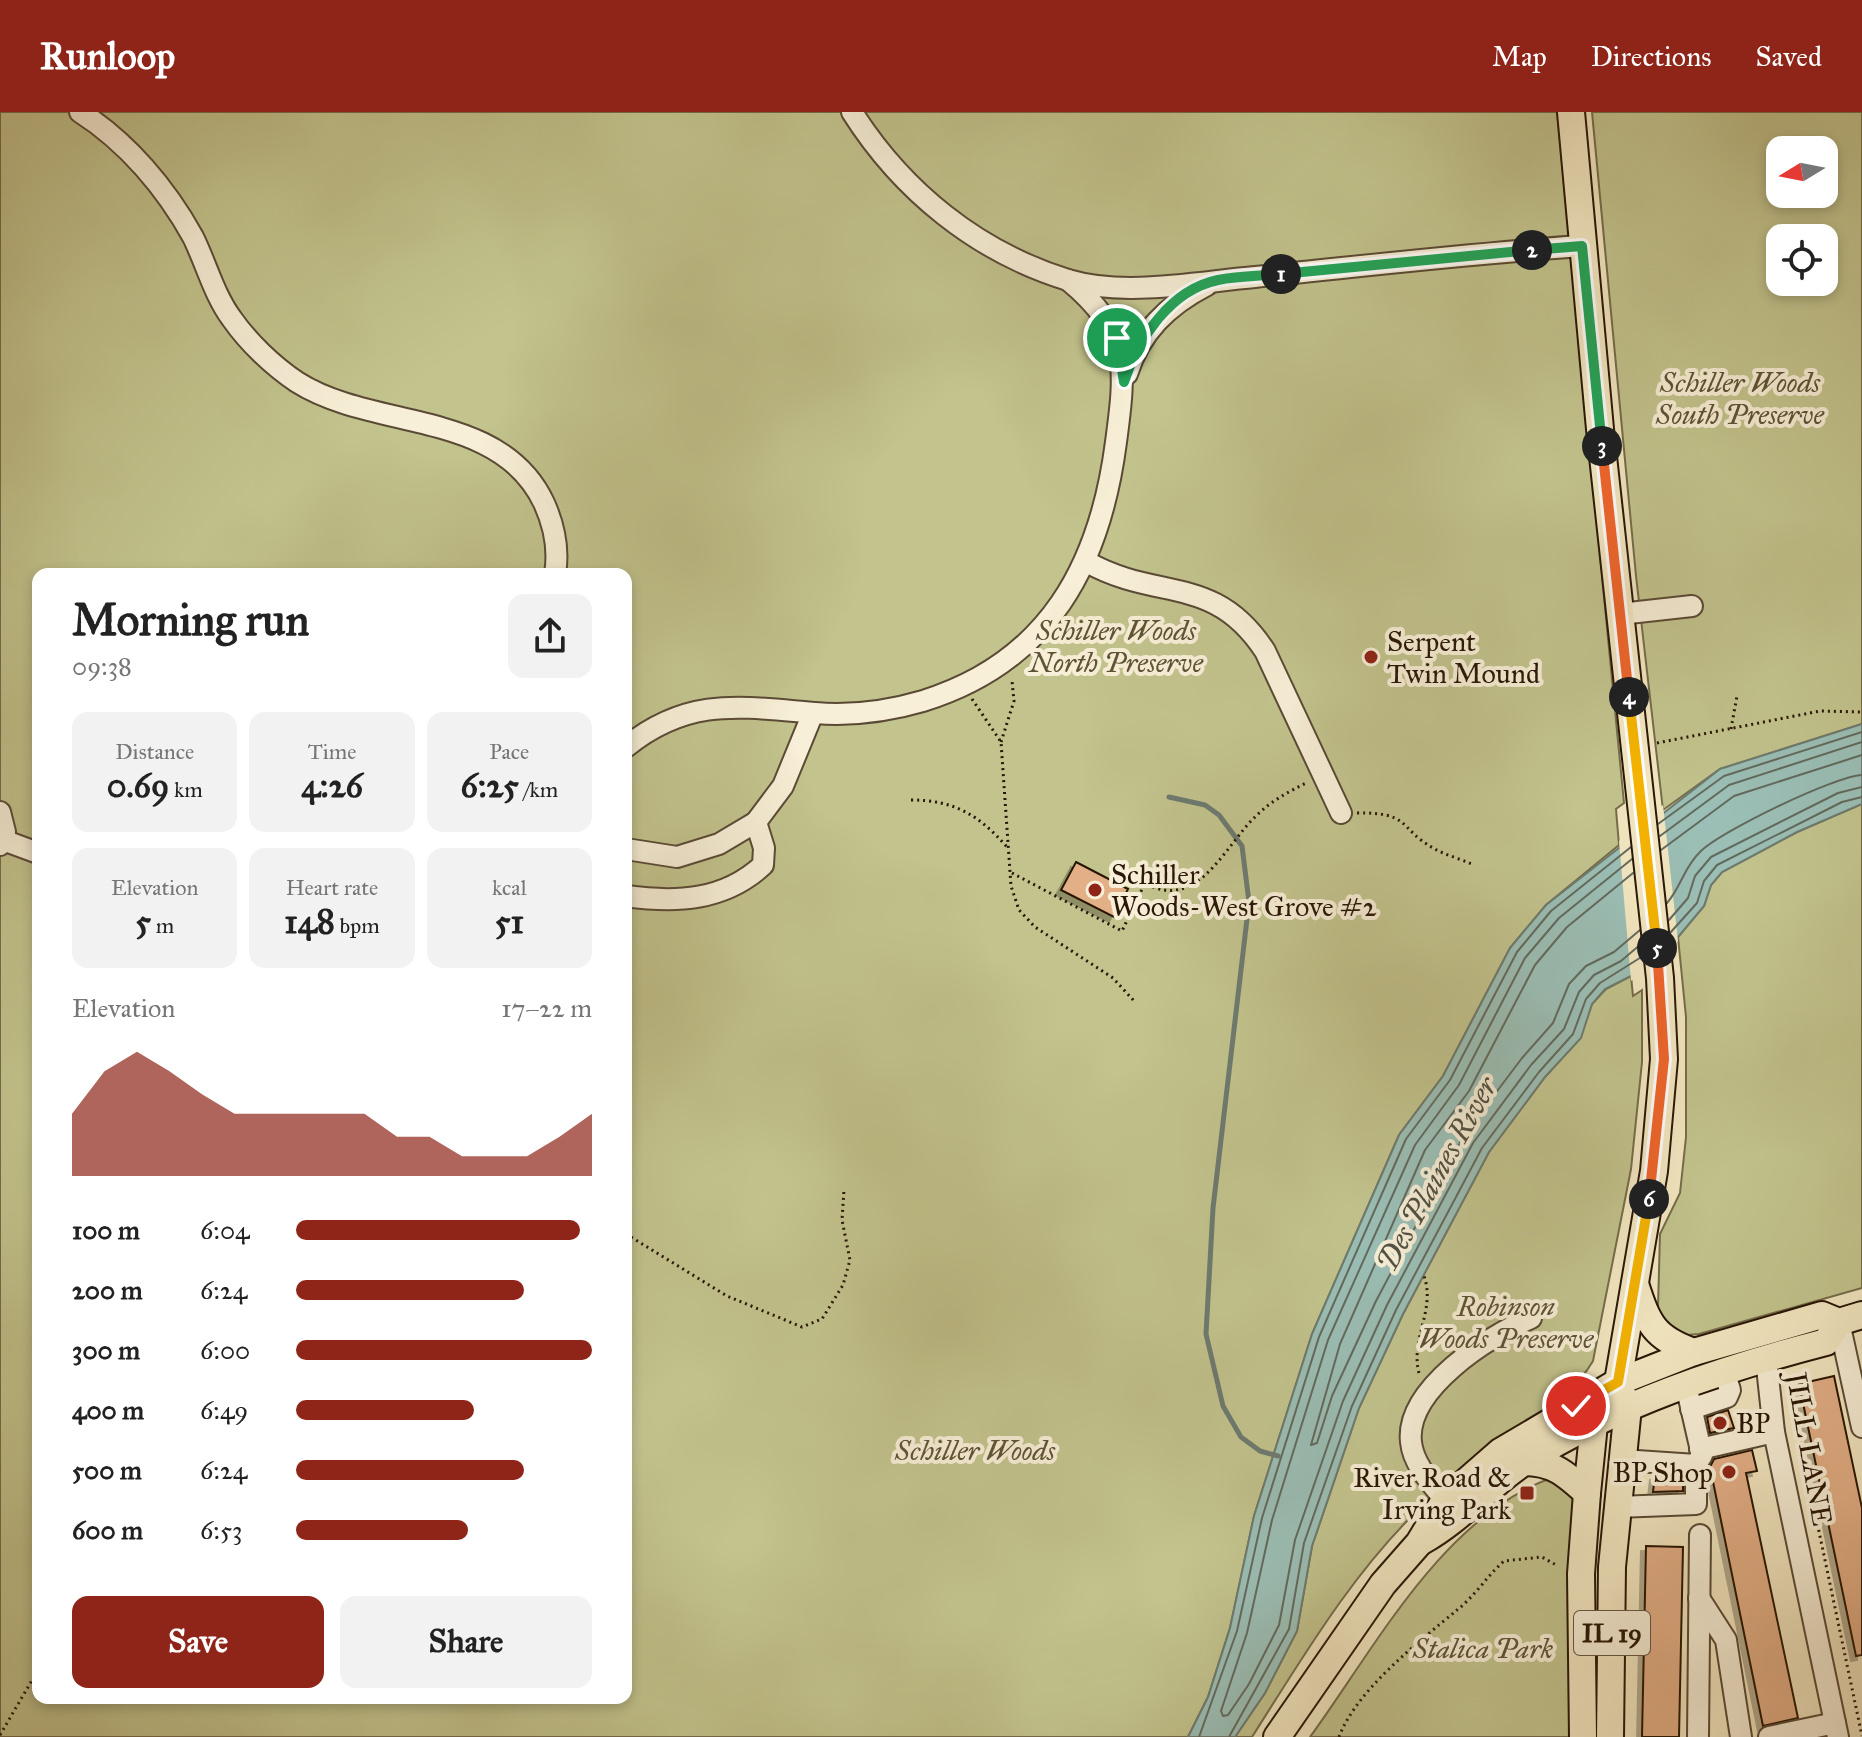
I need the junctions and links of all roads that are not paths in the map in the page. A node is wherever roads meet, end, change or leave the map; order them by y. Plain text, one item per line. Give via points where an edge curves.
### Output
1 (80, 112) edge
2 (852, 112) edge
3 (1571, 112) edge
4 (1582, 246) junction
5 (1068, 280) junction
6 (1215, 281) junction
7 (1124, 382) junction
8 (1087, 562) junction
9 (555, 568) edge
10 (1692, 606) dead end
11 (1620, 614) junction
12 (813, 713) junction
13 (632, 743) edge
14 (0, 812) edge
15 (1341, 813) road end
16 (756, 822) junction
17 (2, 843) edge
18 (632, 850) edge
19 (32, 851) edge
20 (632, 896) edge
21 (1634, 1283) junction
22 (1531, 1318) dead end
23 (1851, 1318) edge
24 (1694, 1352) junction
25 (1766, 1358) junction
26 (1618, 1382) junction
27 (1689, 1397) junction
28 (1628, 1407) junction
29 (1594, 1424) junction
30 (1862, 1427) edge
31 (1774, 1432) junction
32 (1698, 1457) junction
33 (1622, 1460) junction
34 (1524, 1462) junction
35 (1587, 1493) junction
36 (1445, 1500) junction
37 (1617, 1507) junction
38 (1700, 1535) dead end
39 (1419, 1543) junction
40 (1699, 1598) junction
41 (1836, 1730) edge
42 (1277, 1737) edge
43 (1583, 1737) edge
44 (1610, 1737) edge
45 (1698, 1737) edge
46 (1741, 1737) edge
47 (1769, 1737) edge

1 - 9 street via 147,170 192,236 231,319 289,377 345,406 472,438 523,470 548,512
2 - 5 street via 898,174 953,222 991,247
3 - 4 main road, IL 19
4 - 6 street
4 - 11 main road, IL 19
5 - 6 street via 1121,286
5 - 7 street via 1090,298 1117,338
6 - 7 street via 1183,298 1154,323 1131,359
7 - 8 street via 1109,490
8 - 12 street via 1073,589 1042,626 964,686 884,709
8 - 15 street via 1141,584 1214,600 1233,612 1265,651
10 - 11 street
11 - 21 main road, IL 19 via 1664,1059 1661,1112
12 - 13 street via 707,708 653,728
12 - 16 street via 783,786
14 - 17 street via 5,823
16 - 18 street via 698,853 677,857
16 - 20 street via 763,865 745,880 692,899
17 - 19 street
21 - 24 main road via 1656,1332 1668,1343
21 - 26 main road, IL 19
22 - 36 street via 1470,1354 1429,1392 1415,1416 1411,1444 1422,1471
23 - 24 main road via 1822,1315
23 - 25 main road via 1826,1342
23 - 30 street
24 - 26 main road
25 - 27 main road via 1724,1371
25 - 31 street, JILL LANE
26 - 28 main road, IL 19
26 - 29 main road, IL 19
26 - 36 main road via 1517,1439
27 - 28 main road
27 - 32 street
28 - 29 main road
28 - 33 main road, IL 19
29 - 34 main road
29 - 35 main road, IL 19
31 - 32 street
31 - 41 street, JILL LANE
32 - 33 street
32 - 37 street via 1696,1504
33 - 37 main road, IL 19
34 - 35 main road via 1544,1462
34 - 39 main road via 1452,1524
35 - 43 main road, IL 19 via 1581,1574
36 - 39 main road
37 - 44 main road, IL 19
38 - 40 street
39 - 42 main road via 1383,1584
40 - 45 street
40 - 46 street via 1726,1640
41 - 47 street

